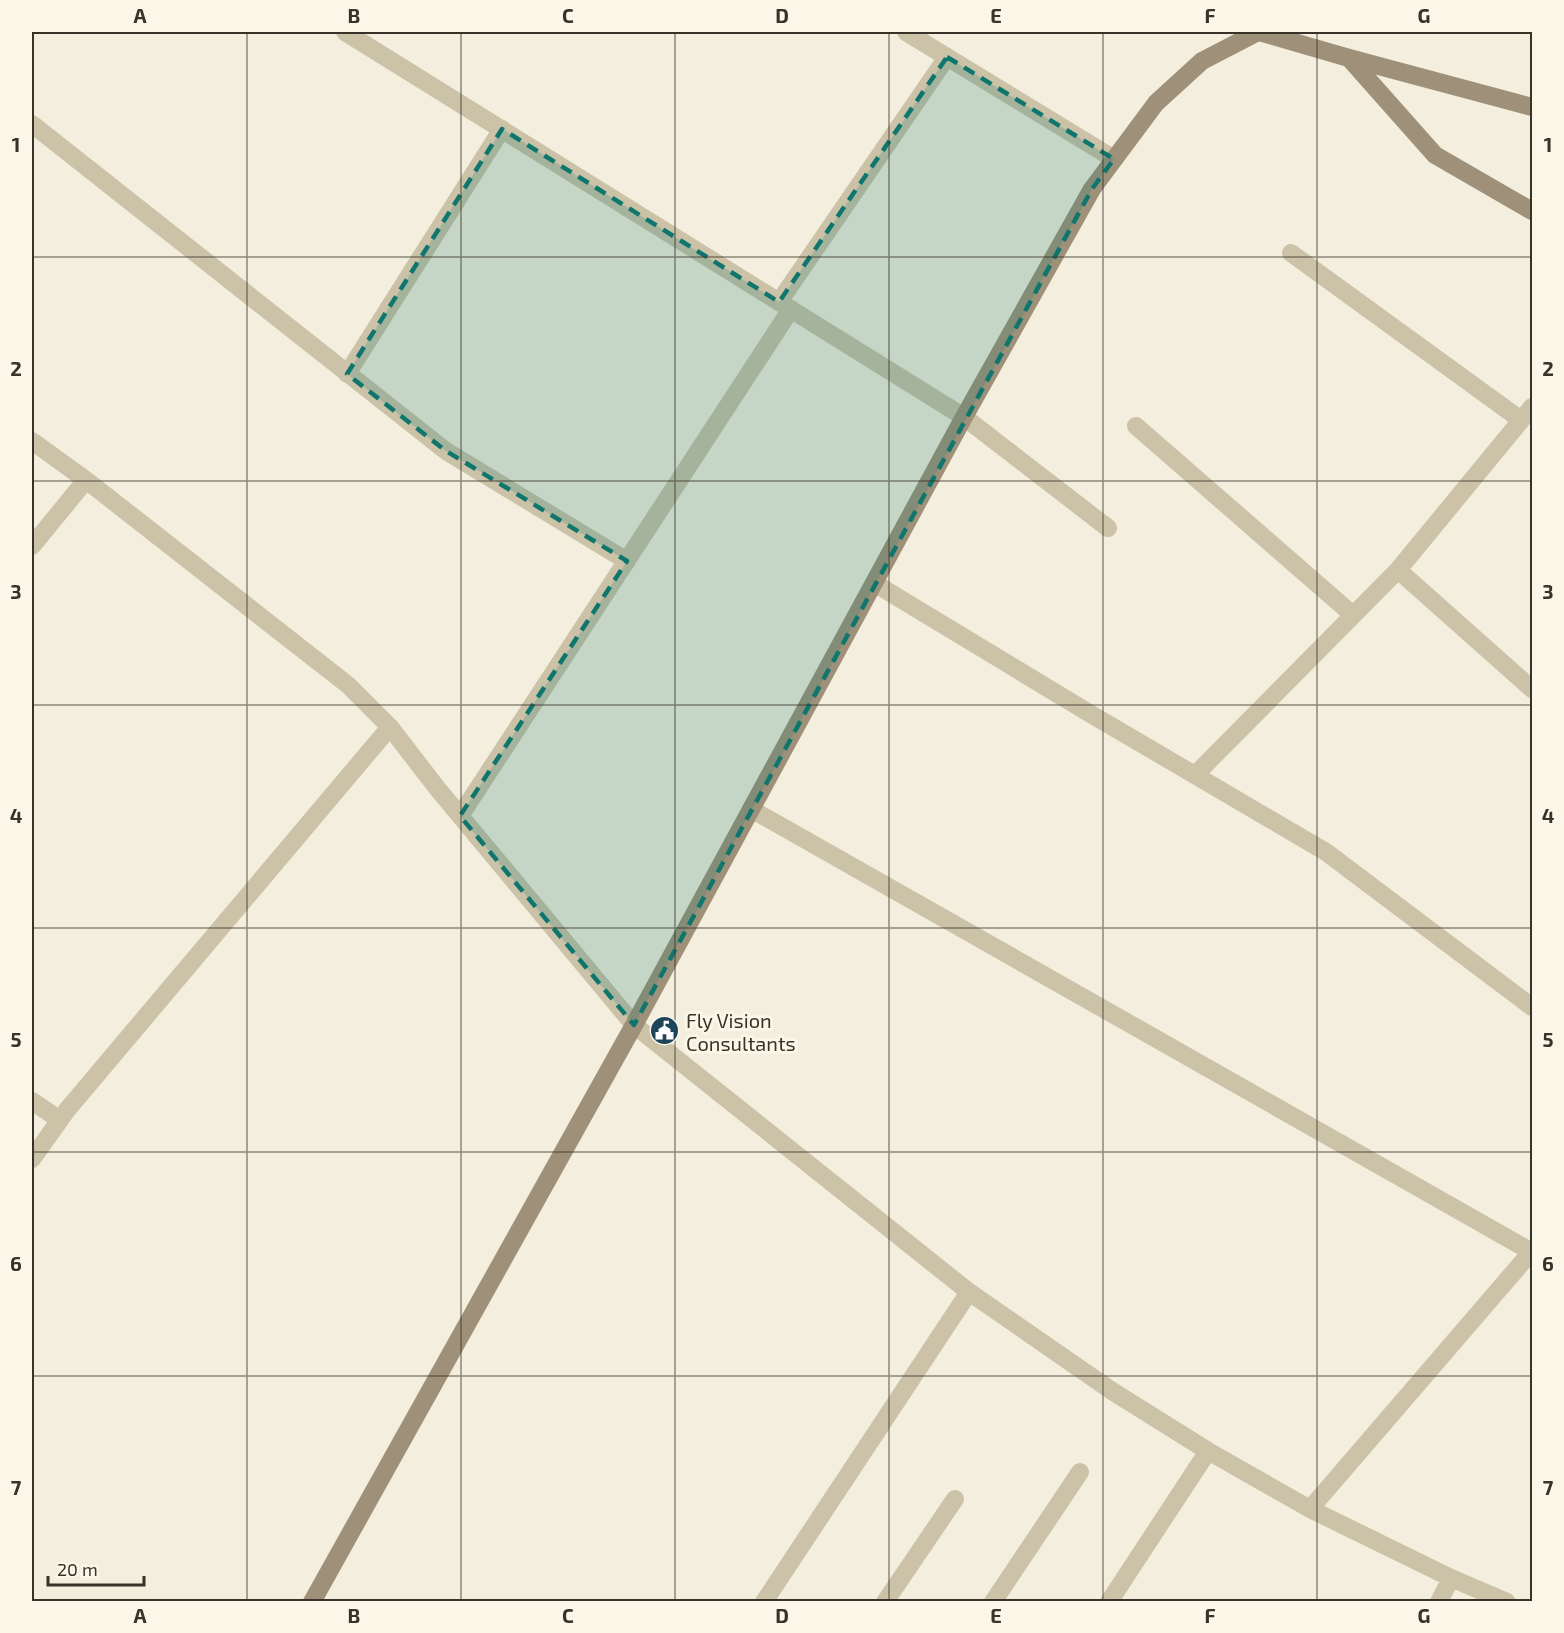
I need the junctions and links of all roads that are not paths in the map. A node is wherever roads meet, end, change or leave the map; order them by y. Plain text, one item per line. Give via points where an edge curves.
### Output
1 (345, 32) edge
2 (906, 32) edge
3 (1258, 32) edge
4 (947, 57) junction
5 (1349, 58) junction
6 (1533, 107) edge
7 (32, 124) edge
8 (502, 129) junction
9 (1114, 159) junction
10 (1533, 211) edge
11 (1291, 253) dead end
12 (785, 305) junction
13 (347, 374) junction
14 (1527, 413) edge
15 (964, 417) junction
16 (1136, 426) dead end
17 (32, 441) edge
18 (86, 480) junction
19 (1108, 528) dead end
20 (32, 546) edge
21 (627, 561) junction
22 (1398, 570) junction
23 (874, 583) junction
24 (1353, 615) junction
25 (1533, 689) edge
26 (390, 727) junction
27 (1195, 775) junction
28 (751, 809) junction
29 (460, 816) junction
30 (1533, 1007) edge
31 (634, 1025) junction
32 (32, 1101) edge
33 (60, 1120) junction
34 (32, 1160) edge
35 (1532, 1252) edge
36 (969, 1292) junction
37 (1208, 1451) junction
38 (1080, 1472) dead end
39 (955, 1499) dead end
40 (1310, 1509) junction
41 (1451, 1578) junction
42 (312, 1602) edge
43 (764, 1602) edge
44 (885, 1602) edge
45 (993, 1602) edge
46 (1109, 1602) edge
47 (1438, 1602) edge
48 (1507, 1602) edge

1 - 8 street
2 - 4 street
3 - 5 main road
3 - 9 main road via 1202,61 1156,103
4 - 9 street
4 - 12 street
5 - 6 main road
5 - 10 main road via 1435,154
7 - 13 street
8 - 12 street
8 - 13 street
9 - 15 main road via 1092,189
11 - 14 street
12 - 15 street
12 - 21 street
13 - 21 street via 446,452
14 - 22 street
15 - 19 street
15 - 23 main road
16 - 24 street
17 - 18 street
18 - 20 street
18 - 26 street via 348,685
21 - 29 street
22 - 24 street
22 - 25 street
23 - 27 street
23 - 28 main road
24 - 27 street
26 - 29 street
26 - 33 street
27 - 30 street via 1326,852
28 - 31 main road
28 - 35 street
29 - 31 street
31 - 36 street
31 - 42 main road
32 - 33 street
33 - 34 street
35 - 40 street
36 - 37 street via 1112,1391
36 - 43 street
37 - 40 street
37 - 46 street
38 - 45 street
39 - 44 street
40 - 41 street
41 - 47 street
41 - 48 street

